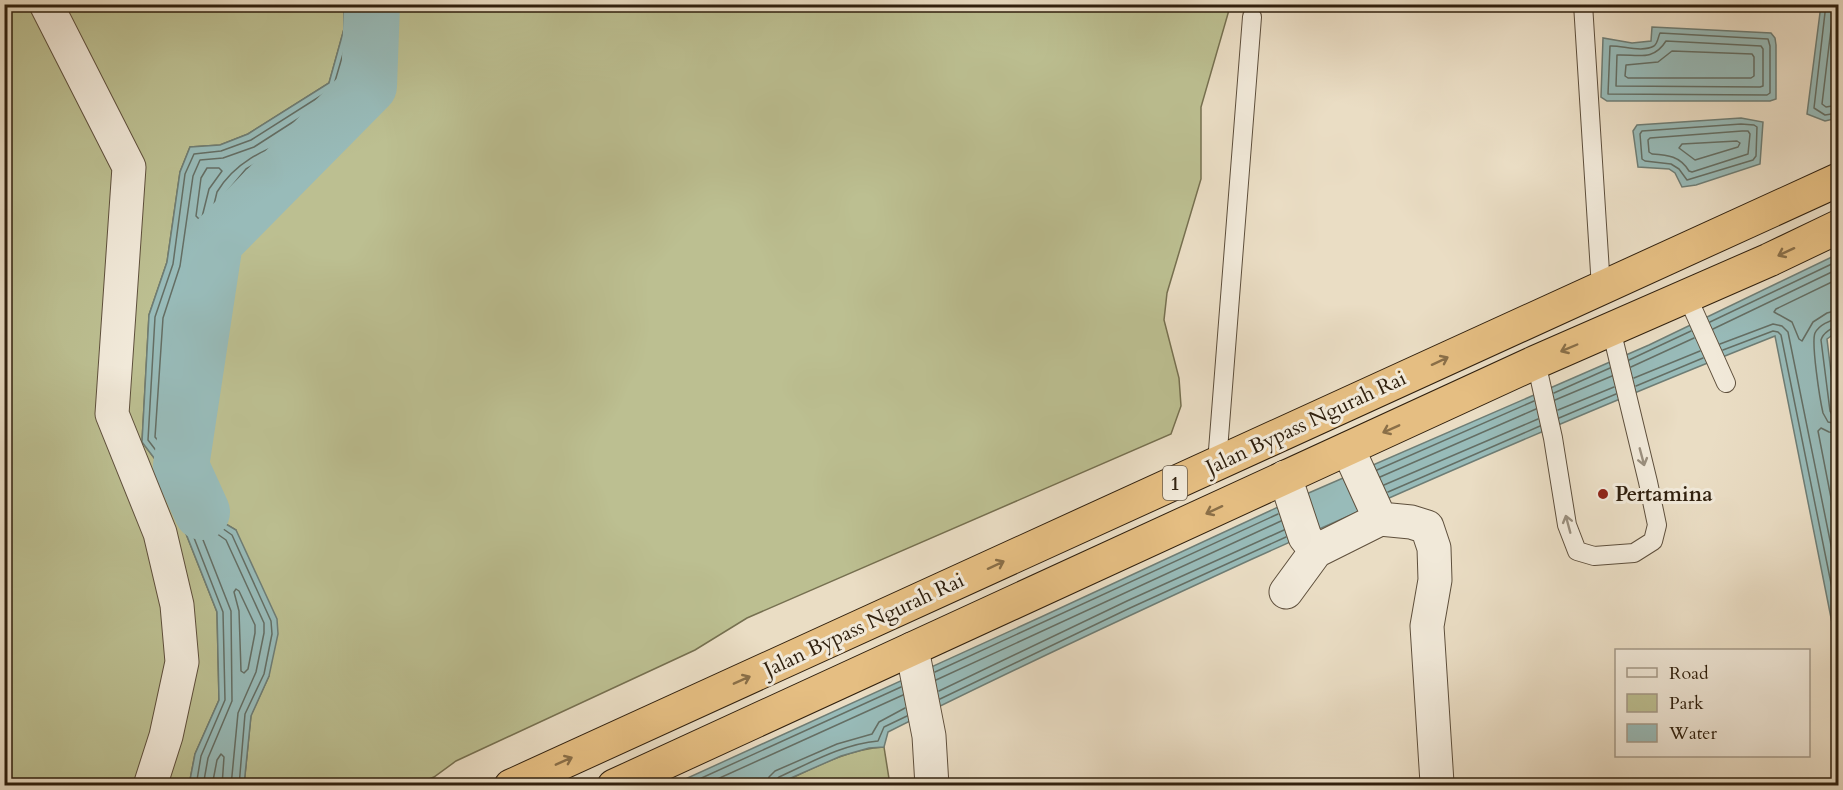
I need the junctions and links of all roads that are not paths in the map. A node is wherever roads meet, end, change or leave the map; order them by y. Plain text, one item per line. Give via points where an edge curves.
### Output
1 (46, 4) edge
2 (1583, 4) edge
3 (1252, 16) dead end
4 (1839, 180) edge
5 (1839, 227) edge
6 (1601, 288) junction
7 (1690, 303) junction
8 (1614, 342) junction
9 (1539, 372) junction
10 (1726, 383) dead end
11 (1353, 458) junction
12 (1217, 463) junction
13 (1288, 484) junction
14 (1378, 513) junction
15 (1310, 544) junction
16 (1286, 592) dead end
17 (914, 661) junction
18 (1437, 783) dead end
19 (150, 786) edge
20 (511, 786) edge
21 (614, 786) edge
22 (932, 786) edge

1 - 19 street via 129,167 112,414 160,533 177,605 182,662
2 - 6 lane
3 - 12 lane
4 - 6 highway, Jalan Bypass Ngurah Rai / 1
5 -> 7 highway, Jalan Bypass Ngurah Rai / 1
12 -> 6 highway, Jalan Bypass Ngurah Rai / 1
7 - 8 highway, Jalan Bypass Ngurah Rai / 1
7 - 10 lane
8 -> 9 highway, Jalan Bypass Ngurah Rai / 1
8 -> 9 lane via 1656,525 1653,541 1634,553 1594,556 1577,551 1567,525
9 -> 11 highway, Jalan Bypass Ngurah Rai / 1
11 - 13 highway, Jalan Bypass Ngurah Rai / 1
11 - 14 street
20 -> 12 highway, Jalan Bypass Ngurah Rai / 1
13 - 15 street
13 -> 17 highway, Jalan Bypass Ngurah Rai / 1
14 - 15 street
14 - 18 street via 1426,527 1434,548 1435,580 1427,626
15 - 16 street
17 - 21 highway, Jalan Bypass Ngurah Rai / 1
17 - 22 street via 929,736

